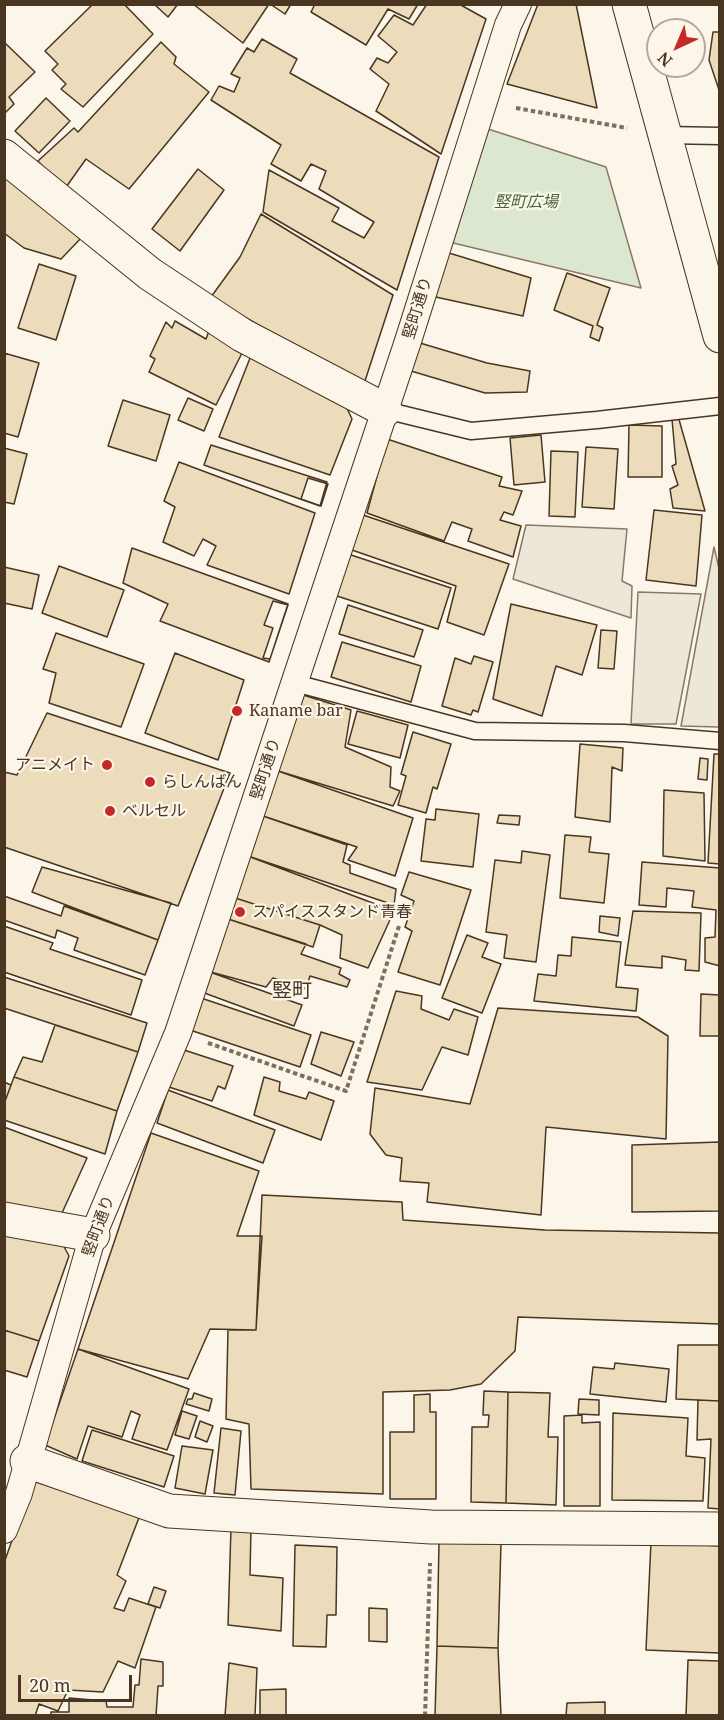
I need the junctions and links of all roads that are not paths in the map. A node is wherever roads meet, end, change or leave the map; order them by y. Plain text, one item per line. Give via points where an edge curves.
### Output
1 (518, 4) edge
2 (629, 4) edge
3 (665, 135) junction
4 (720, 135) edge
5 (4, 156) edge
6 (720, 336) edge
7 (720, 406) edge
8 (385, 410) junction
9 (295, 683) junction
10 (720, 741) edge
11 (4, 1219) edge
12 (93, 1235) junction
13 (27, 1461) junction
14 (720, 1529) edge
15 (4, 1530) edge

1 - 8 street, 竪町通り
2 - 3 street
3 - 4 lane
3 - 6 street
5 - 8 street via 150,274 242,335
7 - 8 lane via 471,431
8 - 9 street, 竪町通り
9 - 10 lane via 475,731 624,733
9 - 12 street, 竪町通り via 178,1033
11 - 12 street
12 - 13 street, 竪町通り
13 - 14 street via 169,1511 431,1527
13 - 15 street, 竪町通り

